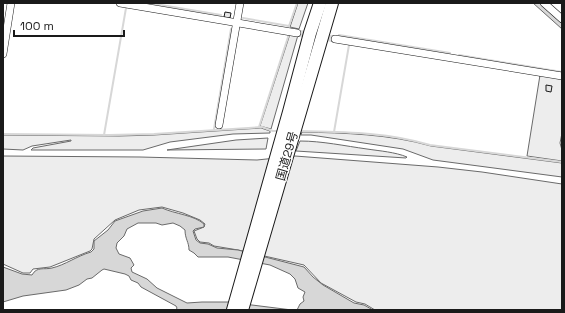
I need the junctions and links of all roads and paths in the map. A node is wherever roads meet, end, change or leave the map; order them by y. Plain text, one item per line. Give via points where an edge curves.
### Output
1 (11, 3) edge
2 (120, 3) edge
3 (240, 3) edge
4 (320, 3) edge
5 (332, 3) edge
6 (544, 3) edge
7 (562, 19) edge
8 (237, 22) junction
9 (297, 33) tunnel mouth
10 (335, 39) tunnel mouth
11 (3, 54) edge
12 (562, 76) edge
13 (294, 113) junction
14 (219, 125) dead end
15 (243, 274) junction
16 (227, 310) edge
17 (233, 310) edge
18 (242, 310) edge

1 - 11 street
2 - 8 street
3 - 8 street
4 - 13 highway, 国道29号 via 310,33
5 - 13 highway, 国道29号
6 - 7 street
8 - 9 street
8 - 14 street
10 - 12 street
13 - 15 highway, 国道29号
13 - 18 highway, 国道29号
15 - 16 highway via 234,287
15 - 17 highway, 国道29号

